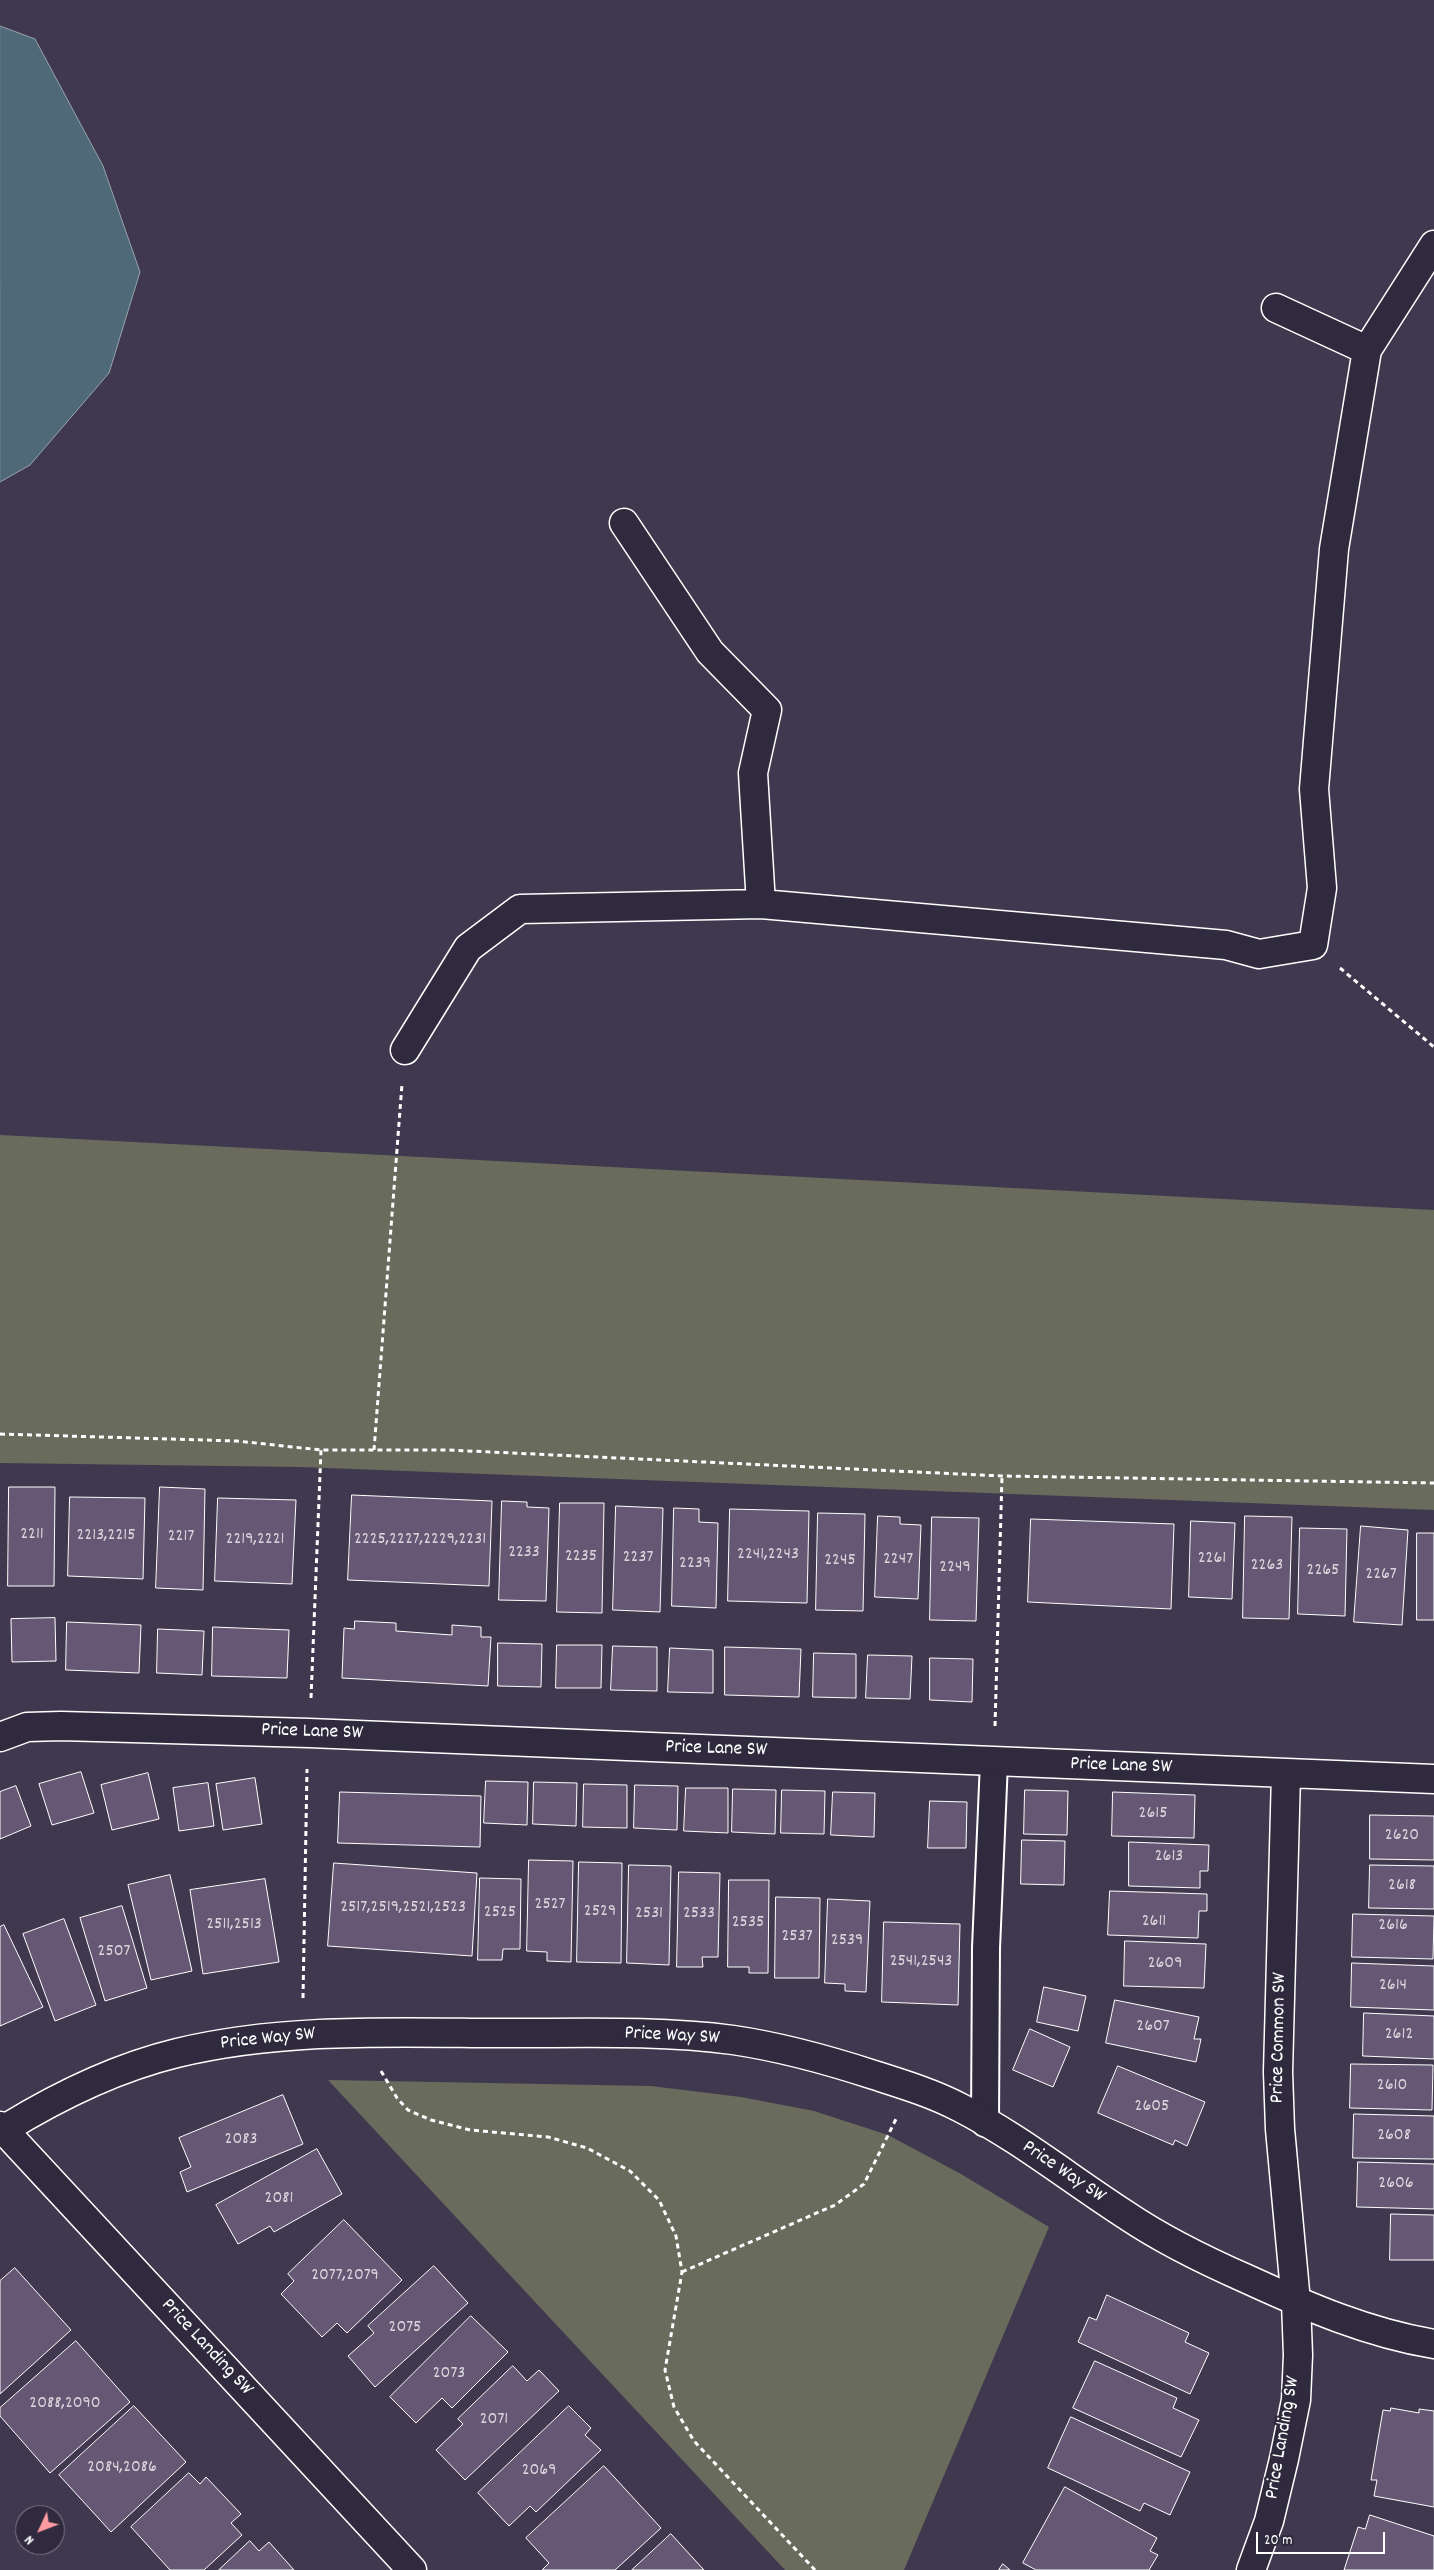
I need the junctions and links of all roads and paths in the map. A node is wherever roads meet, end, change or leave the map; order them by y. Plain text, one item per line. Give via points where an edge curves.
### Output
1 (1434, 245) edge
2 (1276, 308) dead end
3 (1367, 350) junction
4 (624, 523) dead end
5 (761, 904) junction
6 (1313, 945) junction
7 (1434, 1047) edge
8 (405, 1050) joint
9 (0, 1434) edge
10 (321, 1450) junction
11 (374, 1450) junction
12 (1002, 1476) junction
13 (1434, 1483) edge
14 (311, 1703) dead end
15 (0, 1737) edge
16 (307, 1759) dead end
17 (994, 1762) junction
18 (1286, 1774) junction
19 (1434, 1779) edge
20 (303, 1997) dead end
21 (383, 2071) dead end
22 (910, 2086) junction
23 (985, 2123) junction
24 (2, 2128) edge
25 (682, 2272) junction
26 (1296, 2302) junction
27 (1434, 2344) edge
28 (412, 2570) edge
29 (815, 2570) edge
30 (1251, 2570) edge

1 - 3 street
2 - 3 street
3 - 6 street via 1334,549 1314,789 1322,888
4 - 5 street via 710,652 767,710 753,773
5 - 6 street via 1226,945 1259,954
5 - 8 street via 520,909 468,948
6 - 7 path
8 - 11 path
9 - 10 path via 237,1441
10 - 11 path
10 - 14 path
11 - 12 path via 448,1450
12 - 13 path
12 - 17 path
15 - 17 street, Price Lane SW via 27,1728 60,1726
16 - 20 path
17 - 18 street, Price Lane SW
17 - 23 lane via 986,1948
18 - 19 street, Price Lane SW
18 - 26 street, Price Common SW via 1278,2072
21 - 25 path via 397,2098 408,2110 431,2120 470,2130 548,2137 587,2148 630,2171 659,2200 676,2236
22 - 23 street, Price Way SW via 958,2106
22 - 24 street, Price Way SW via 788,2050 731,2040 671,2035 374,2032 291,2035 174,2053 64,2094
22 - 25 path via 883,2150 864,2184 834,2205
23 - 26 street, Price Way SW via 1128,2217 1225,2269
24 - 28 street, Price Landing SW
25 - 29 path via 665,2370 674,2407 694,2441
26 - 27 street, Price Way SW via 1367,2329
26 - 30 street, Price Landing SW via 1296,2400 1269,2521

